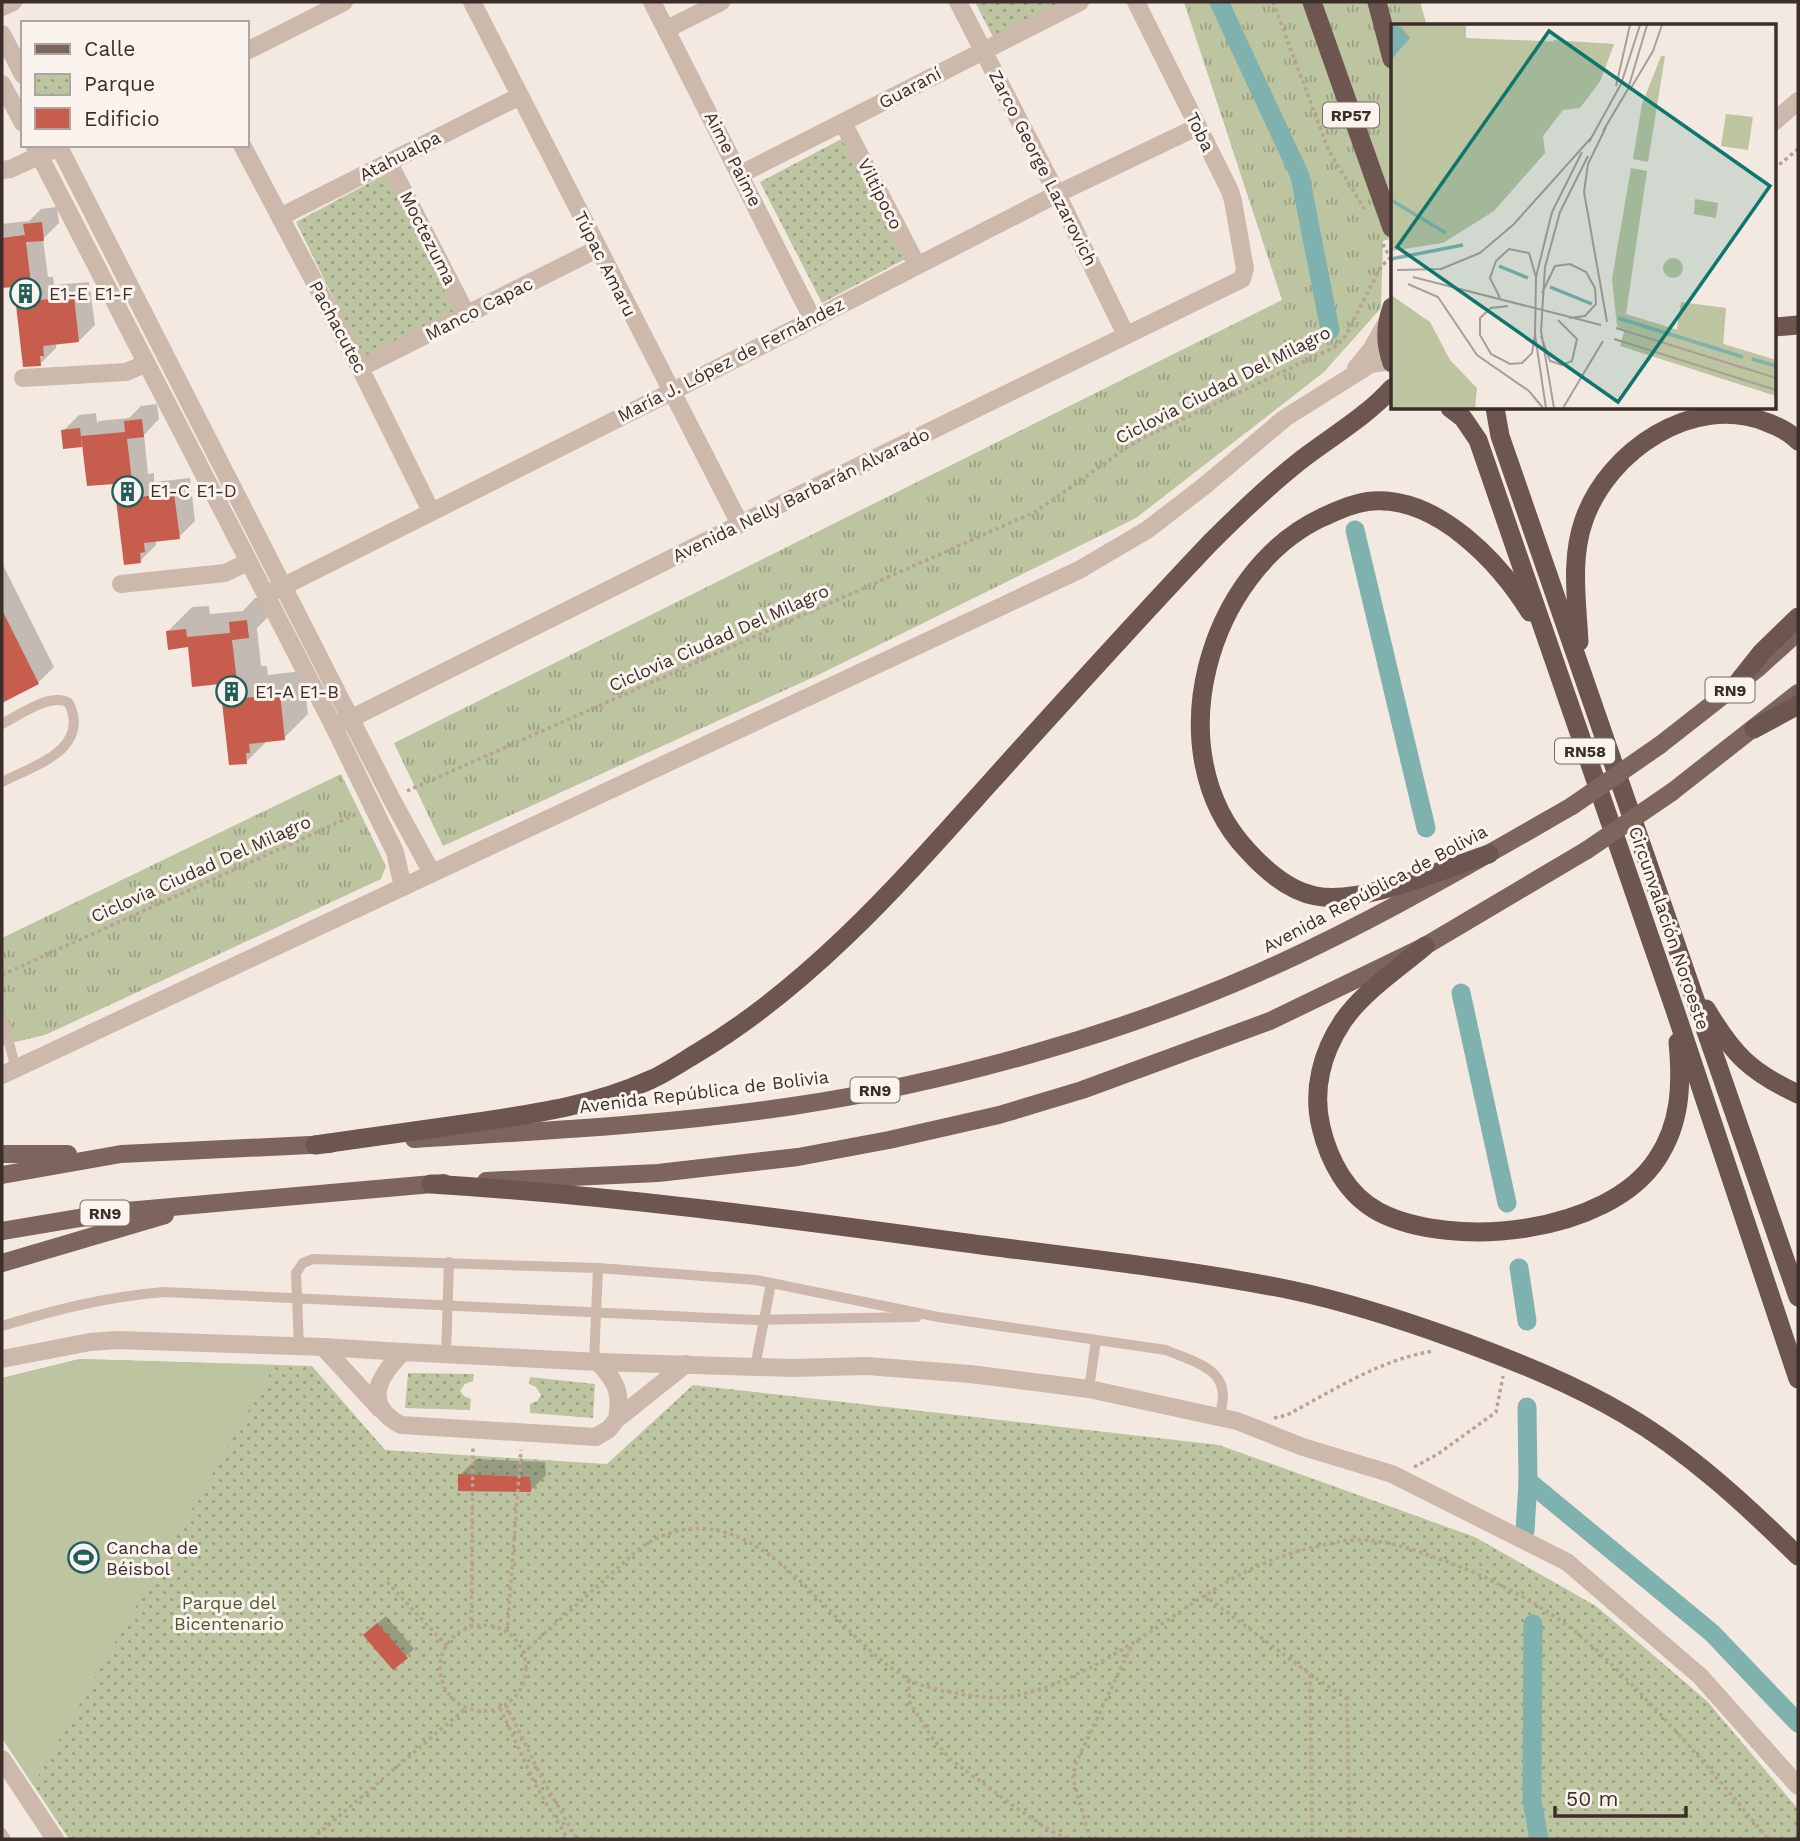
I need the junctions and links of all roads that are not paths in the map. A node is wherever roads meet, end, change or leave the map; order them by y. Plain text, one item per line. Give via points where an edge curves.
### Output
1 (13, 2) edge
2 (345, 2) edge
3 (472, 2) edge
4 (652, 2) edge
5 (720, 2) edge
6 (958, 2) edge
7 (1080, 2) edge
8 (1136, 2) edge
9 (1312, 2) edge
10 (1377, 2) edge
11 (2, 8) edge
12 (667, 29) junction
13 (2, 34) edge
14 (248, 50) edge
15 (983, 50) junction
16 (1391, 55) edge
17 (21, 71) edge
18 (2, 83) edge
19 (520, 96) junction
20 (1798, 101) edge
21 (21, 120) edge
22 (1776, 120) edge
23 (843, 123) junction
24 (1198, 127) junction
25 (54, 147) edge
26 (61, 147) edge
27 (243, 147) edge
28 (37, 150) edge
29 (388, 161) junction
30 (2, 170) edge
31 (741, 174) junction
32 (1057, 194) junction
33 (280, 217) junction
34 (1386, 232) edge
35 (597, 249) junction
36 (917, 265) junction
37 (1245, 269) joint
38 (467, 315) junction
39 (1390, 315) edge
40 (812, 317) junction
41 (1798, 325) edge
42 (1776, 327) edge
43 (1126, 335) junction
44 (1391, 359) edge
45 (1391, 362) edge
46 (145, 364) junction
47 (360, 368) junction
48 (1350, 375) junction
49 (23, 378) dead end
50 (1391, 389) edge
51 (671, 392) junction
52 (1452, 410) edge
53 (1495, 410) edge
54 (1798, 441) edge
55 (431, 511) junction
56 (740, 524) junction
57 (248, 562) junction
58 (121, 584) dead end
59 (284, 587) junction
60 (265, 595) junction
61 (1798, 617) edge
62 (1798, 632) edge
63 (1553, 654) junction
64 (1581, 671) junction
65 (1735, 686) junction
66 (1798, 692) edge
67 (1798, 705) edge
68 (352, 718) junction
69 (2, 724) edge
70 (334, 727) junction
71 (1754, 729) junction
72 (2, 782) edge
73 (1489, 854) junction
74 (432, 873) junction
75 (403, 887) junction
76 (1425, 946) junction
77 (1684, 971) junction
78 (1675, 1010) junction
79 (2, 1016) edge
80 (9, 1072) edge
81 (1798, 1094) edge
82 (315, 1145) junction
83 (2, 1154) edge
84 (121, 1154) junction
85 (2, 1175) edge
86 (431, 1184) junction
87 (209, 1202) junction
88 (2, 1231) edge
89 (449, 1262) junction
90 (2, 1263) edge
91 (598, 1268) junction
92 (771, 1283) junction
93 (1798, 1297) edge
94 (296, 1299) junction
95 (447, 1306) junction
96 (597, 1312) junction
97 (938, 1317) junction
98 (764, 1320) junction
99 (2, 1326) edge
100 (1096, 1340) junction
101 (299, 1346) junction
102 (323, 1347) junction
103 (403, 1352) junction
104 (446, 1355) junction
105 (2, 1359) edge
106 (596, 1362) junction
107 (685, 1364) junction
108 (755, 1367) junction
109 (1798, 1379) edge
110 (1089, 1389) junction
111 (380, 1409) junction
112 (1219, 1416) junction
113 (617, 1419) junction
114 (1798, 1556) edge
115 (2, 1759) edge
116 (1798, 1786) edge
117 (2, 1833) edge
118 (6, 1839) edge
119 (55, 1839) edge

1 - 11 street
2 - 14 street
3 - 19 street, Túpac Amaru
4 - 12 street, Aime Paime
5 - 12 street
6 - 15 street, Zarco George Lazarovich
7 - 15 street, Guaraní
8 - 24 street, Toba
9 - 34 highway, RP57
10 - 16 highway
12 - 31 street, Aime Paime
13 - 17 street
15 - 23 street, Guaraní
15 - 32 street, Zarco George Lazarovich
18 - 21 street
19 - 29 street, Atahualpa
19 - 35 street, Túpac Amaru
20 - 22 street
23 - 31 street, Guaraní
23 - 36 street, Viltipoco
24 - 32 street, María J. López de Fernández
24 - 37 street, Toba via 1233,201
25 - 28 street
26 - 59 street
27 - 33 street, Pachacutec
28 - 30 street
28 - 46 street
29 - 33 street, Atahualpa
29 - 38 street, Moctezuma
31 - 40 street, Aime Paime
32 - 36 street, María J. López de Fernández
32 - 43 street, Zarco George Lazarovich
33 - 47 street, Pachacutec
35 - 38 street, Manco Capac
35 - 51 street, Túpac Amaru
36 - 40 street, María J. López de Fernández
37 - 43 street, Avenida Nelly Barbarán Alvarado via 1237,282
38 - 47 street, Manco Capac
39 - 44 highway via 1386,342
39 - 48 street via 1371,350
40 - 51 street, María J. López de Fernández
41 - 42 highway
43 - 56 street, Avenida Nelly Barbarán Alvarado
45 - 48 street via 1371,364
46 - 49 street via 126,372
46 - 57 street
47 - 55 street, Pachacutec
48 - 74 street via 1285,418 1147,530 1079,569
50 - 82 highway via 1298,462 1212,541 924,856 792,986 748,1020 655,1078 587,1103
51 - 55 street, María J. López de Fernández
51 - 56 street, Túpac Amaru
52 - 63 highway, Circunvalación Noroeste / RN58 via 1478,440
53 - 64 highway, Circunvalación Noroeste / RN58 via 1500,436
54 - 64 highway via 1754,417 1707,415 1659,433 1621,461 1597,492 1577,548
55 - 59 street, María J. López de Fernández
56 - 68 street, Avenida Nelly Barbarán Alvarado
57 - 58 street via 225,573
57 - 60 street
59 - 60 street, María J. López de Fernández
59 - 68 street
60 - 70 street
61 - 65 highway
62 - 65 main road, Avenida República de Bolivia / RN9
63 - 73 highway via 1515,588 1450,524 1417,509 1373,501 1310,523 1281,544 1226,616 1213,650 1200,724 1204,761 1217,807 1258,863 1288,886 1315,896 1359,895
63 - 78 highway, Circunvalación Noroeste / RN58
64 - 77 highway, Circunvalación Noroeste / RN58
65 - 73 main road, Avenida República de Bolivia / RN9, bridge via 1572,806
66 - 71 main road, RN9
67 - 71 highway
68 - 70 street, Avenida Nelly Barbarán Alvarado
68 - 74 street
69 - 72 lane via 62,699 74,712 75,723 59,753
70 - 75 street via 395,852
71 - 76 main road, RN9, bridge via 1587,850
73 - 82 main road, Avenida República de Bolivia / RN9 via 1256,974 1087,1036 967,1070 794,1106 721,1115
74 - 75 street
75 - 80 street
76 - 78 highway via 1343,1020 1328,1047 1318,1083 1317,1111 1336,1170 1366,1203 1408,1224 1453,1232 1523,1229 1607,1202 1641,1179 1666,1144 1679,1102
76 - 86 main road, RN9 via 1270,1021 1082,1090 999,1115 785,1158 658,1173
77 - 81 highway via 1741,1060
77 - 93 highway, Circunvalación Noroeste / RN58
78 - 109 highway, Circunvalación Noroeste / RN58
79 - 80 lane
82 - 84 main road, Avenida República de Bolivia / RN9
83 - 84 main road
84 - 85 main road, Avenida República de Bolivia / RN9
86 - 87 main road, RN9
86 - 114 highway via 579,1195 1214,1276 1384,1312 1510,1358 1625,1414 1687,1456
87 - 88 main road, RN9
87 - 90 main road
89 - 91 lane
89 - 94 lane via 313,1259 296,1273
89 - 95 lane
91 - 92 lane
91 - 96 lane
92 - 97 lane
92 - 98 lane
94 - 95 lane
94 - 99 lane via 215,1292 115,1296
94 - 101 lane
95 - 96 lane
95 - 104 lane
96 - 98 lane
96 - 106 lane
97 - 98 lane
97 - 100 lane
98 - 108 lane
100 - 110 lane
100 - 112 lane via 1166,1350 1215,1374 1225,1391
101 - 102 street
101 - 105 street via 117,1340
102 - 103 street
102 - 111 street
103 - 104 street
103 - 111 street via 380,1380
104 - 106 street
106 - 107 street
106 - 113 street via 616,1385
107 - 108 street
107 - 113 street
108 - 110 street via 866,1366
110 - 112 street
111 - 113 street via 401,1425 523,1434 596,1437
112 - 116 street via 1392,1474 1567,1562 1700,1676
115 - 119 street
117 - 118 lane

